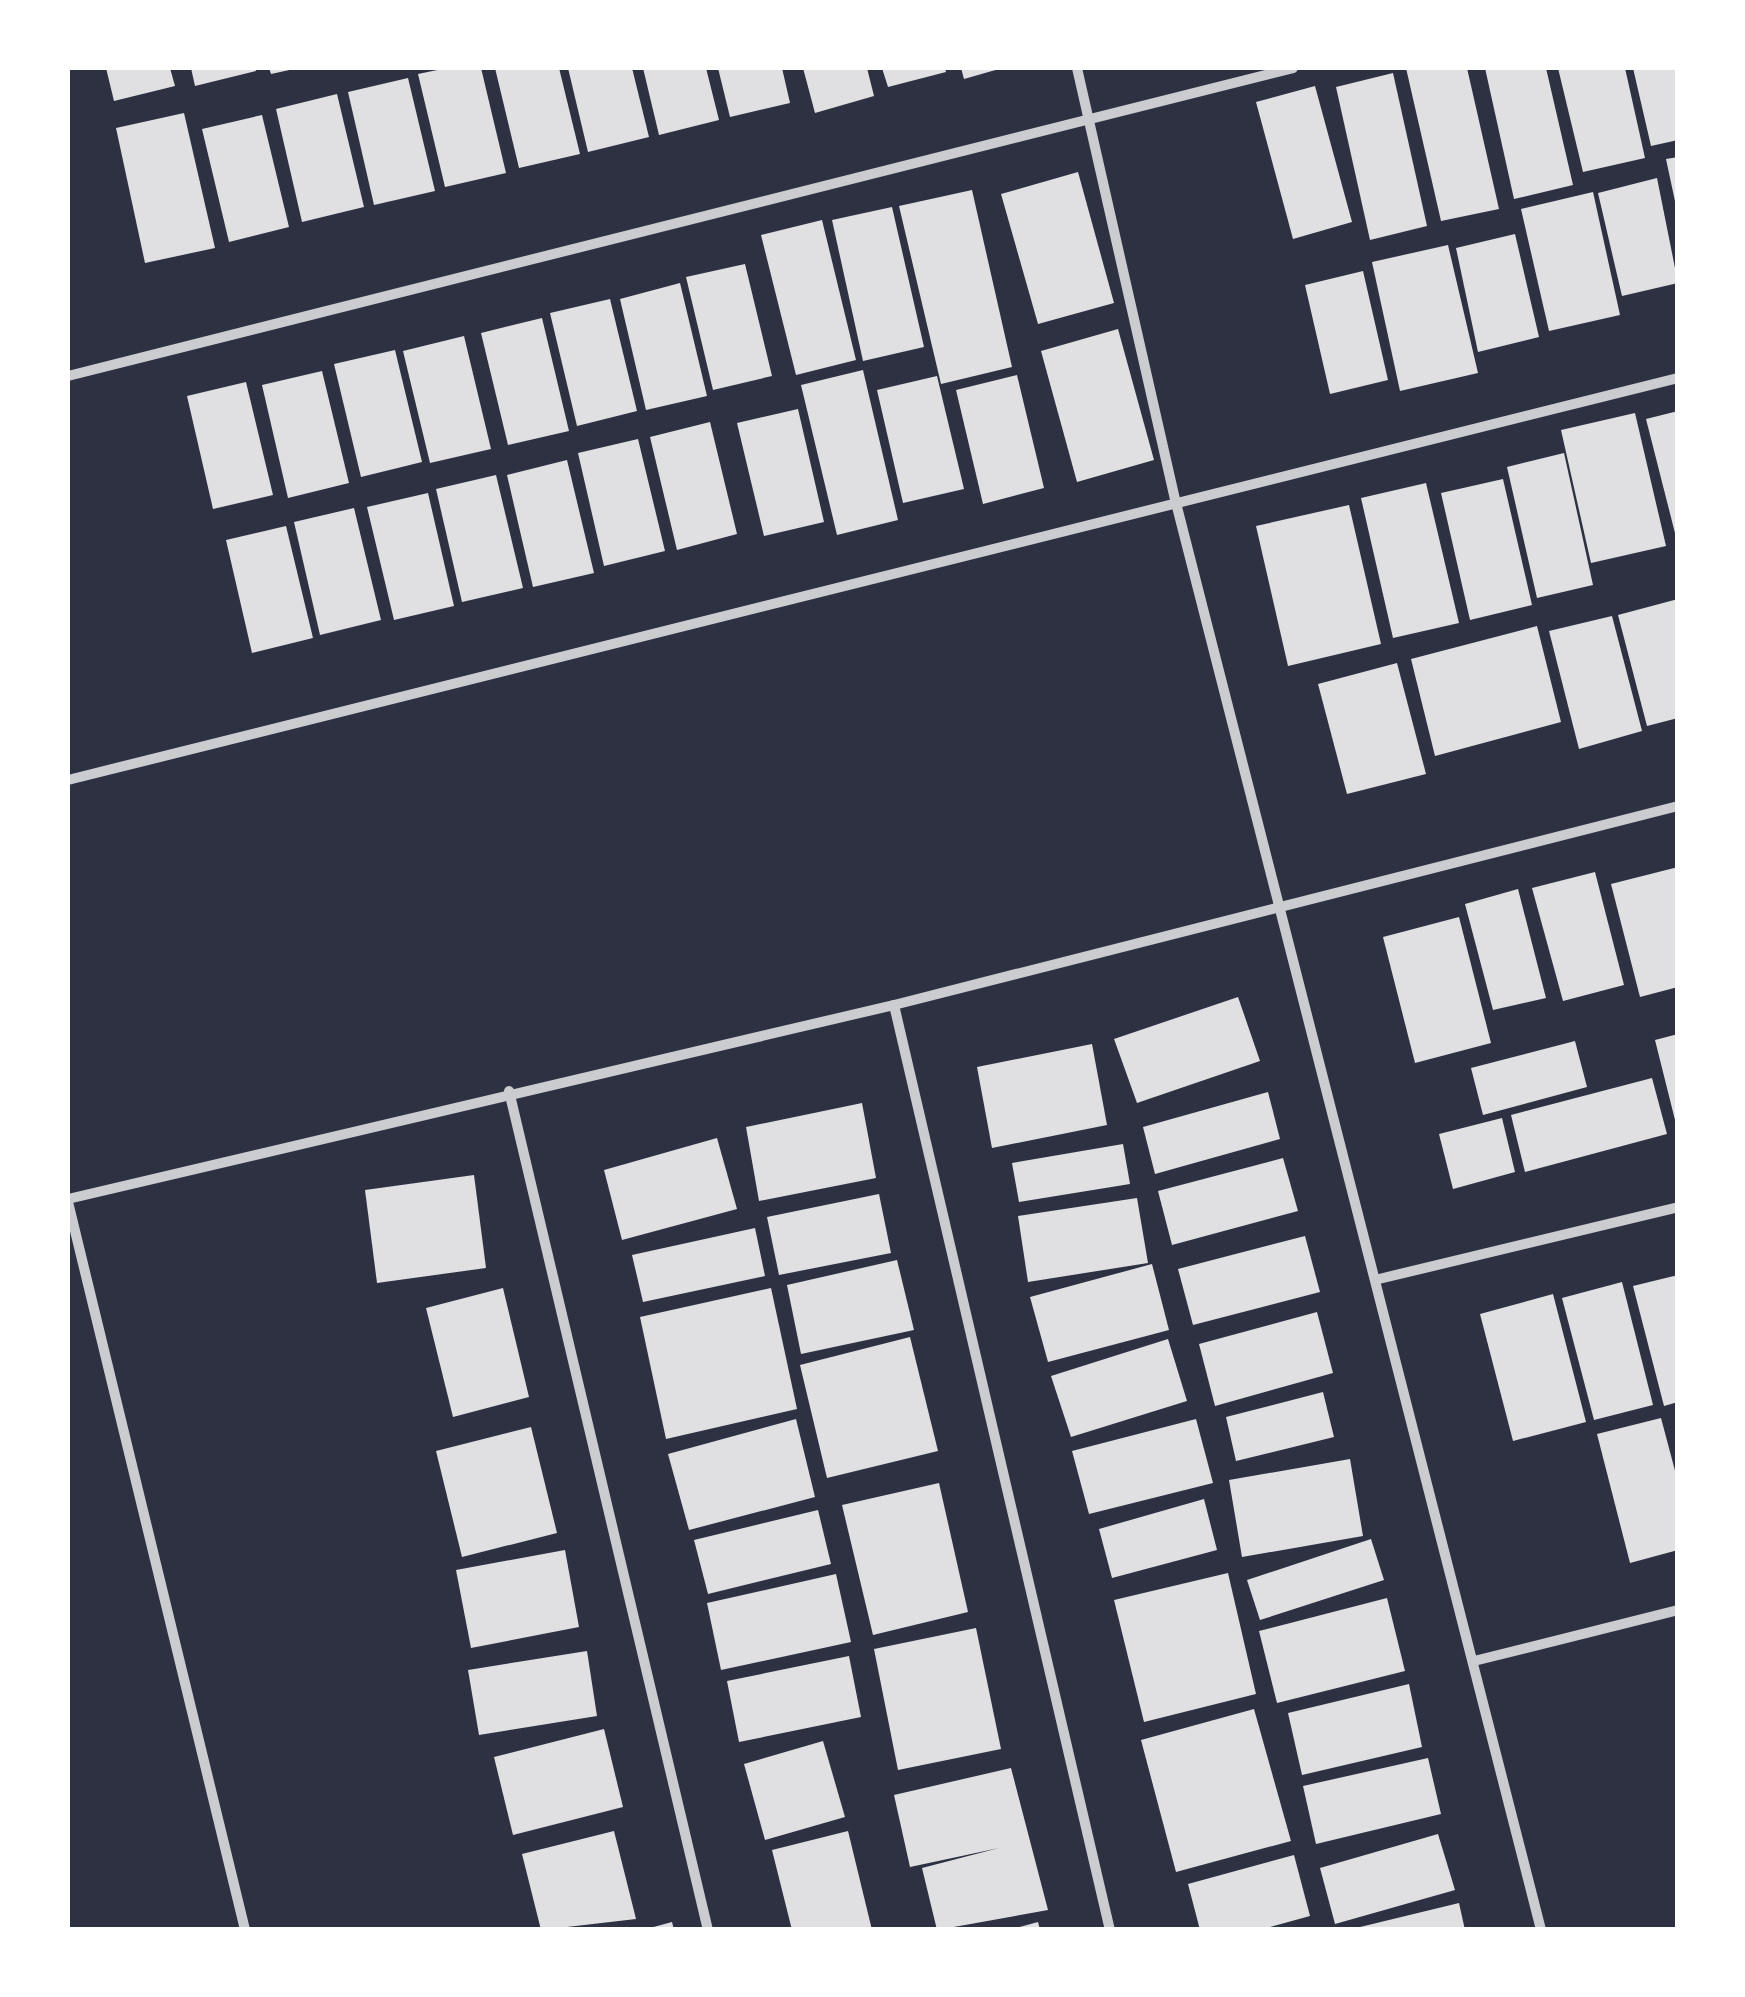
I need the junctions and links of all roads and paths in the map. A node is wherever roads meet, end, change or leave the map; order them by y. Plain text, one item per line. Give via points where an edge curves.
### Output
1 (1077, 68) edge
2 (1293, 68) edge
3 (1090, 120) junction
4 (68, 376) edge
5 (1678, 378) edge
6 (1176, 502) junction
7 (68, 780) edge
8 (1678, 806) edge
9 (1285, 904) junction
10 (894, 1006) junction
11 (509, 1092) junction
12 (68, 1200) edge
13 (1678, 1207) edge
14 (1379, 1279) junction
15 (1678, 1610) edge
16 (1474, 1662) junction
17 (245, 1930) edge
18 (708, 1930) edge
19 (1110, 1930) edge
20 (1541, 1930) edge

1 - 3 street
2 - 3 street
3 - 4 street
3 - 6 street
5 - 6 street
6 - 7 street
6 - 9 street
8 - 9 street
9 - 10 street
9 - 14 street
10 - 11 street
10 - 19 street
11 - 12 street
11 - 18 street
12 - 17 street
13 - 14 street
14 - 16 street
15 - 16 street
16 - 20 street

